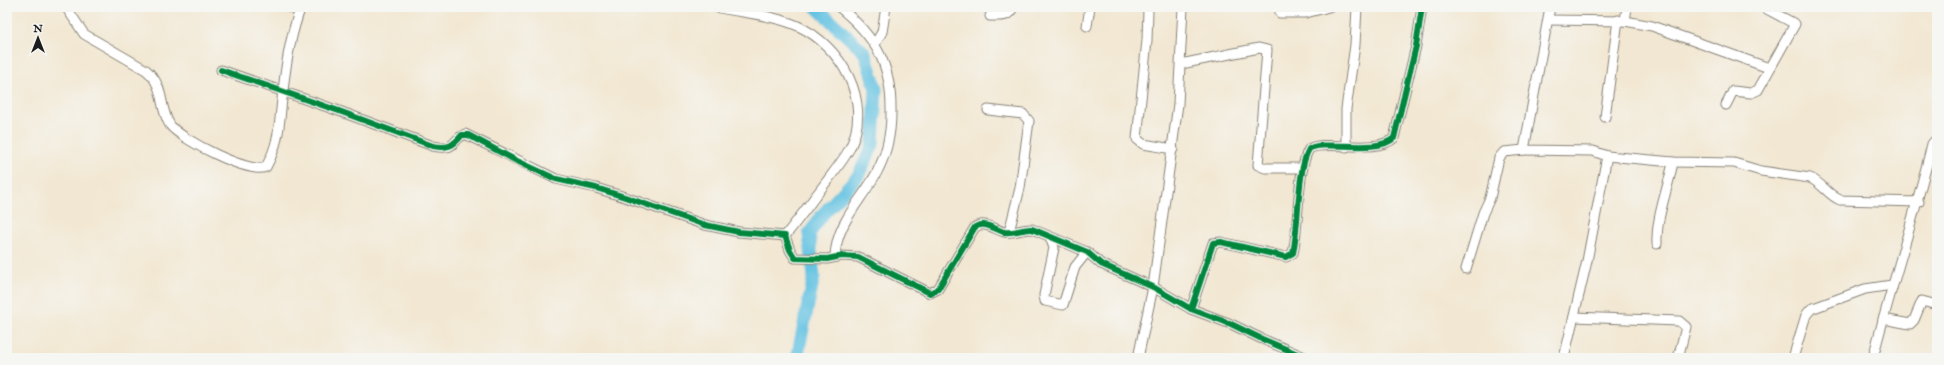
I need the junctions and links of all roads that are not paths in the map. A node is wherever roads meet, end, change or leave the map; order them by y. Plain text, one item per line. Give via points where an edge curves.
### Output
1 (66, 7) edge
2 (288, 7) edge
3 (719, 7) edge
4 (838, 7) edge
5 (886, 7) edge
6 (1013, 7) edge
7 (1090, 7) edge
8 (1183, 7) edge
9 (1329, 7) edge
10 (1357, 7) edge
11 (1422, 7) edge
12 (1550, 7) edge
13 (1627, 7) edge
14 (1763, 7) edge
15 (300, 8) edge
16 (1148, 10) dead end
17 (1280, 13) dead end
18 (990, 16) dead end
19 (1548, 20) junction
20 (1622, 20) junction
21 (1087, 26) dead end
22 (875, 44) junction
23 (1182, 64) junction
24 (1769, 68) junction
25 (220, 70) dead end
26 (283, 92) junction
27 (1726, 105) dead end
28 (988, 110) dead end
29 (1605, 117) dead end
30 (1937, 138) edge
31 (1346, 147) junction
32 (1172, 149) junction
33 (1524, 150) junction
34 (1607, 156) junction
35 (1673, 162) junction
36 (1303, 168) junction
37 (1918, 202) junction
38 (1010, 232) junction
39 (785, 236) junction
40 (1050, 237) junction
41 (1657, 244) dead end
42 (1087, 252) junction
43 (831, 258) junction
44 (1466, 269) dead end
45 (1892, 285) junction
46 (1153, 287) junction
47 (1937, 305) edge
48 (1191, 309) junction
49 (1574, 317) junction
50 (1883, 319) junction
51 (1138, 358) edge
52 (1307, 358) edge
53 (1564, 358) edge
54 (1678, 358) edge
55 (1793, 358) edge
56 (1873, 358) edge

1 - 26 street via 84,34 153,76 160,90 168,120 176,132 222,157 252,168 266,167 280,131
2 - 15 street
3 - 39 street via 797,25 813,34 828,45 845,68 854,94 856,120 850,148
4 - 22 street
5 - 22 street via 882,32
6 - 18 street via 1006,16
7 - 21 street
8 - 23 street
9 - 17 street via 1306,13
10 - 31 street via 1355,45 1346,110
11 - 31 street via 1416,46 1394,138 1388,142
12 - 19 street
13 - 20 street
14 - 24 street via 1795,24
15 - 26 street
16 - 32 street via 1137,139 1143,144
19 - 20 street
19 - 33 street
20 - 24 street via 1652,26
20 - 29 street
22 - 43 street via 890,80 892,108 889,142 877,172 843,224
23 - 32 street
23 - 36 street via 1259,48 1267,50 1258,165 1265,168
24 - 27 street via 1755,92 1733,91
25 - 26 street
26 - 39 street via 433,146 448,147 462,135 468,135 556,179 620,195 689,220 739,232
28 - 38 street via 1023,114 1029,121 1020,188
30 - 37 street via 1932,144
31 - 36 street via 1313,146 1306,154
32 - 46 street
33 - 34 street via 1592,152
33 - 44 street via 1504,152 1499,158 1490,198
34 - 35 street
34 - 49 street
35 - 37 street via 1734,163 1766,172 1804,176 1818,181 1840,200
35 - 41 street via 1658,220
36 - 48 street via 1293,253 1286,256 1221,242 1213,243
37 - 45 street
38 - 40 street via 1027,228
38 - 43 street via 983,224 975,227 941,285 935,292 930,293 858,257
39 - 43 street via 795,258
40 - 42 street
40 - 42 street via 1054,248 1044,294 1047,302 1063,305 1075,267
42 - 46 street via 1101,264
45 - 50 street
45 - 55 street via 1865,289 1811,309 1806,316
46 - 48 street
46 - 51 street
47 - 50 street via 1922,301 1910,324
48 - 52 street via 1232,324 1262,340
49 - 53 street
49 - 54 street via 1679,321 1686,327 1686,332
50 - 56 street

